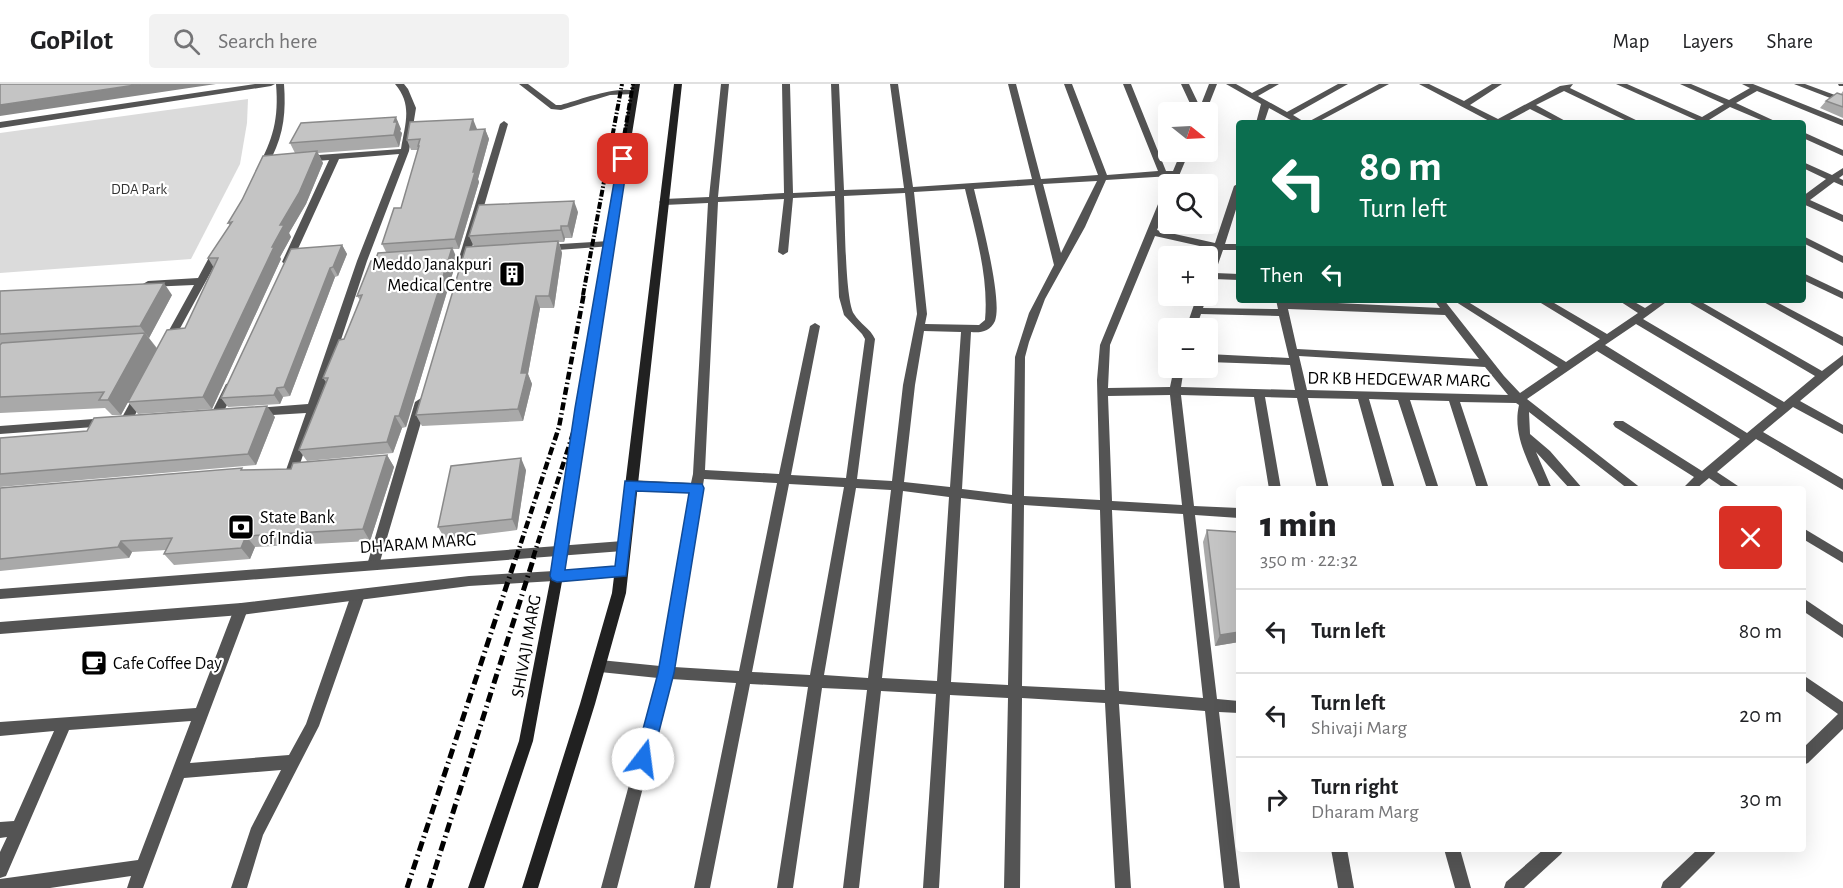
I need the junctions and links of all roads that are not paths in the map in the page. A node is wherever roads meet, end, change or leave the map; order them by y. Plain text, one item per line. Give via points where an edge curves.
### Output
1 (271, 84) edge
2 (280, 84) edge
3 (399, 84) edge
4 (523, 84) edge
5 (678, 84) edge
6 (725, 84) edge
7 (786, 84) edge
8 (835, 84) edge
9 (894, 84) edge
10 (1011, 84) edge
11 (1068, 84) edge
12 (1126, 84) edge
13 (1185, 84) edge
14 (1214, 84) edge
15 (1230, 84) edge
16 (1275, 84) edge
17 (1344, 84) edge
18 (1385, 84) edge
19 (1425, 84) edge
20 (1498, 84) edge
21 (1620, 84) edge
22 (1684, 84) edge
23 (1746, 84) edge
24 (1798, 84) edge
25 (1567, 86) edge
26 (635, 88) edge
27 (1756, 88) junction
28 (1252, 96) junction
29 (1843, 101) edge
30 (1195, 102) edge
31 (1205, 102) edge
32 (1266, 103) junction
33 (1729, 103) junction
34 (1464, 105) junction
35 (1529, 105) junction
36 (1287, 115) junction
37 (1489, 117) junction
38 (1261, 120) edge
39 (1296, 120) edge
40 (1316, 120) edge
41 (1484, 120) edge
42 (1495, 120) edge
43 (1503, 120) edge
44 (1559, 120) edge
45 (1632, 120) edge
46 (1699, 120) edge
47 (1706, 120) edge
48 (1768, 120) edge
49 (1843, 123) edge
50 (504, 124) dead end
51 (0, 125) edge
52 (1806, 136) edge
53 (405, 152) junction
54 (1843, 153) edge
55 (335, 157) junction
56 (300, 159) edge
57 (277, 161) edge
58 (265, 162) junction
59 (1181, 162) edge
60 (1806, 166) edge
61 (1843, 171) edge
62 (1176, 173) joint
63 (1158, 174) edge
64 (1163, 174) joint
65 (1103, 177) junction
66 (1832, 178) junction
67 (254, 182) edge
68 (1038, 182) junction
69 (1843, 183) edge
70 (969, 186) junction
71 (909, 190) junction
72 (840, 194) junction
73 (1236, 195) edge
74 (789, 196) junction
75 (1806, 198) edge
76 (713, 200) junction
77 (664, 201) junction
78 (1806, 201) edge
79 (1158, 217) edge
80 (1843, 219) edge
81 (1152, 232) junction
82 (1806, 241) edge
83 (222, 242) edge
84 (609, 244) junction
85 (1219, 247) junction
86 (1236, 247) edge
87 (532, 249) edge
88 (783, 252) dead end
89 (1843, 260) edge
90 (1059, 265) junction
91 (281, 275) edge
92 (458, 277) edge
93 (1236, 277) edge
94 (1218, 278) edge
95 (1806, 278) edge
96 (201, 281) junction
97 (142, 284) edge
98 (1843, 296) edge
99 (1440, 303) edge
100 (1463, 303) edge
101 (1546, 303) edge
102 (1628, 303) edge
103 (1659, 303) edge
104 (1696, 303) edge
105 (1771, 303) edge
106 (1199, 306) edge
107 (1282, 306) edge
108 (1197, 311) junction
109 (1448, 312) junction
110 (1645, 312) junction
111 (1195, 318) edge
112 (1635, 320) junction
113 (815, 326) dead end
114 (920, 327) junction
115 (966, 329) junction
116 (1608, 339) junction
117 (1843, 342) edge
118 (162, 346) edge
119 (1598, 346) junction
120 (1294, 357) junction
121 (1218, 358) edge
122 (1843, 359) edge
123 (1487, 363) junction
124 (1567, 367) junction
125 (237, 372) edge
126 (1827, 372) junction
127 (1843, 375) edge
128 (1177, 378) edge
129 (147, 382) edge
130 (424, 391) edge
131 (1175, 391) junction
132 (1102, 392) junction
133 (1259, 394) junction
134 (1303, 396) junction
135 (1363, 397) junction
136 (1403, 397) junction
137 (1453, 398) junction
138 (1522, 402) junction
139 (1789, 405) junction
140 (313, 408) junction
141 (1619, 424) dead end
142 (0, 430) edge
143 (1843, 430) edge
144 (1526, 436) junction
145 (1751, 436) junction
146 (291, 470) edge
147 (699, 474) junction
148 (1705, 475) junction
149 (786, 479) junction
150 (851, 483) junction
151 (630, 485) junction
152 (1843, 485) edge
153 (897, 486) junction
154 (1274, 486) edge
155 (1322, 486) edge
156 (1388, 486) edge
157 (1432, 486) edge
158 (1482, 486) edge
159 (1545, 486) edge
160 (1573, 486) edge
161 (1632, 486) edge
162 (1692, 486) edge
163 (1728, 486) edge
164 (697, 488) junction
165 (954, 494) junction
166 (1018, 500) junction
167 (1106, 506) junction
168 (1190, 510) junction
169 (1236, 513) edge
170 (1806, 534) edge
171 (623, 546) junction
172 (561, 551) junction
173 (1843, 558) edge
174 (373, 565) junction
175 (621, 572) junction
176 (557, 576) junction
177 (0, 594) edge
178 (358, 595) junction
179 (1806, 606) edge
180 (241, 609) junction
181 (0, 628) edge
182 (1843, 632) edge
183 (600, 666) junction
184 (666, 673) junction
185 (746, 677) junction
186 (816, 681) junction
187 (1806, 683) edge
188 (876, 684) junction
189 (945, 688) junction
190 (1016, 692) junction
191 (1112, 698) junction
192 (1210, 705) junction
193 (1236, 707) edge
194 (1843, 710) edge
195 (201, 714) junction
196 (1843, 719) edge
197 (65, 724) junction
198 (0, 729) edge
199 (1806, 755) edge
200 (292, 762) junction
201 (179, 771) junction
202 (19, 828) junction
203 (0, 830) edge
204 (1340, 852) edge
205 (1453, 852) edge
206 (1553, 852) edge
207 (1706, 852) edge
208 (143, 867) junction
209 (0, 870) edge
210 (0, 887) edge
211 (135, 888) edge
212 (239, 888) edge
213 (476, 888) edge
214 (530, 888) edge
215 (609, 888) edge
216 (702, 888) edge
217 (785, 888) edge
218 (851, 888) edge
219 (931, 888) edge
220 (1012, 888) edge
221 (1123, 888) edge
222 (1232, 888) edge
223 (1346, 888) edge
224 (1463, 888) edge
225 (1512, 888) edge
226 (1669, 888) edge

1 - 51 street
2 - 58 street via 283,112 278,136
3 - 53 street via 412,108
4 - 26 street via 561,108
5 - 77 main road
6 - 76 street
7 - 74 street
8 - 72 street
9 - 71 street
10 - 68 street
11 - 65 street
12 - 64 street
13 - 30 street
14 - 31 street
15 - 28 street
16 - 28 street
17 - 36 street
18 - 40 street
19 - 34 street
20 - 34 street
21 - 46 street
22 - 33 street
23 - 27 street
24 - 29 street
25 - 35 street
25 - 45 street
26 - 84 main road, SHIVAJI MARG
27 - 33 street
27 - 49 street
28 - 32 street
32 - 36 street
32 - 38 street
33 - 47 street
33 - 48 street
34 - 37 street
35 - 43 street
35 - 44 street
36 - 39 street
37 - 41 street
37 - 42 street
50 - 92 street
52 - 54 street
53 - 55 street
53 - 140 street
55 - 56 street
55 - 91 street
57 - 58 street
58 - 67 street
59 - 62 street
60 - 66 street
61 - 66 street
62 - 64 street
63 - 65 street
65 - 68 street
65 - 90 street
66 - 69 street
66 - 75 street
68 - 70 street
68 - 90 street
70 - 71 street
70 - 115 street via 991,310 987,326
71 - 72 street
71 - 114 street via 922,314
72 - 74 street
72 - 150 street via 844,297 849,315 870,339
73 - 85 street
74 - 76 street
74 - 88 street
76 - 77 street
76 - 147 street
77 - 151 main road
78 - 80 street
79 - 81 street
81 - 85 street
81 - 132 street via 1105,345
82 - 89 street
83 - 96 street
84 - 87 street
84 - 172 main road, SHIVAJI MARG
85 - 86 street
90 - 166 street via 1033,312 1021,347
93 - 94 street
95 - 98 street
96 - 97 street
96 - 118 street
99 - 109 street
100 - 124 street
101 - 116 street
102 - 110 street
103 - 110 street
104 - 126 street
105 - 117 street
106 - 108 street
107 - 108 street
107 - 109 street
107 - 120 street
108 - 111 street
109 - 123 street
110 - 112 street
112 - 116 street
112 - 139 street
113 - 149 street
114 - 115 street
114 - 153 street
115 - 165 street
116 - 119 street
119 - 124 street
119 - 145 street
120 - 121 street
120 - 123 street
120 - 134 street
122 - 126 street
123 - 138 street
124 - 138 street
125 - 140 street via 223,414
126 - 127 street
126 - 139 street
128 - 131 street
129 - 142 street via 132,421
130 - 174 street via 398,460
131 - 132 street, DR KB HEDGEWAR MARG
131 - 133 street, DR KB HEDGEWAR MARG
131 - 168 street
132 - 167 street
133 - 134 street, DR KB HEDGEWAR MARG
133 - 154 street
134 - 135 street, DR KB HEDGEWAR MARG
134 - 155 street
135 - 136 street, DR KB HEDGEWAR MARG
135 - 156 street
136 - 137 street, DR KB HEDGEWAR MARG
136 - 157 street
137 - 138 street, DR KB HEDGEWAR MARG
137 - 158 street
138 - 144 street
138 - 161 street
139 - 143 street
139 - 145 street
140 - 146 street
141 - 148 street
144 - 159 street
144 - 160 street
145 - 148 street
145 - 152 street
147 - 149 street
147 - 164 street
148 - 162 street
148 - 163 street
149 - 150 street
149 - 185 street
150 - 153 street
150 - 186 street
151 - 164 street
151 - 171 main road
153 - 165 street
153 - 188 street
164 - 184 street
165 - 166 street
165 - 189 street
166 - 167 street
166 - 190 street
167 - 168 street
167 - 191 street
168 - 169 street
168 - 192 street
170 - 173 street
171 - 172 street, DHARAM MARG
171 - 175 main road
172 - 174 street, DHARAM MARG
172 - 176 main road, SHIVAJI MARG
174 - 177 street, DHARAM MARG
175 - 176 street
175 - 183 main road
176 - 178 street via 469,581
176 - 213 main road, SHIVAJI MARG via 526,741
178 - 180 street
178 - 200 street via 312,726
179 - 182 street
180 - 181 street
180 - 195 street
183 - 184 street
183 - 214 main road
184 - 185 street
184 - 215 street
185 - 186 street
185 - 216 street
186 - 188 street
186 - 217 street
187 - 194 street
188 - 189 street
188 - 218 street
189 - 190 street
189 - 219 street
190 - 191 street
190 - 220 street
191 - 192 street
191 - 221 street
192 - 193 street
192 - 222 street
195 - 197 street
195 - 201 street
196 - 199 street
197 - 198 street
197 - 202 street
200 - 201 street
200 - 212 street via 256,833
201 - 208 street
202 - 203 street
202 - 209 street
204 - 223 street
205 - 224 street
206 - 225 street
207 - 226 street
208 - 210 street
208 - 211 street

